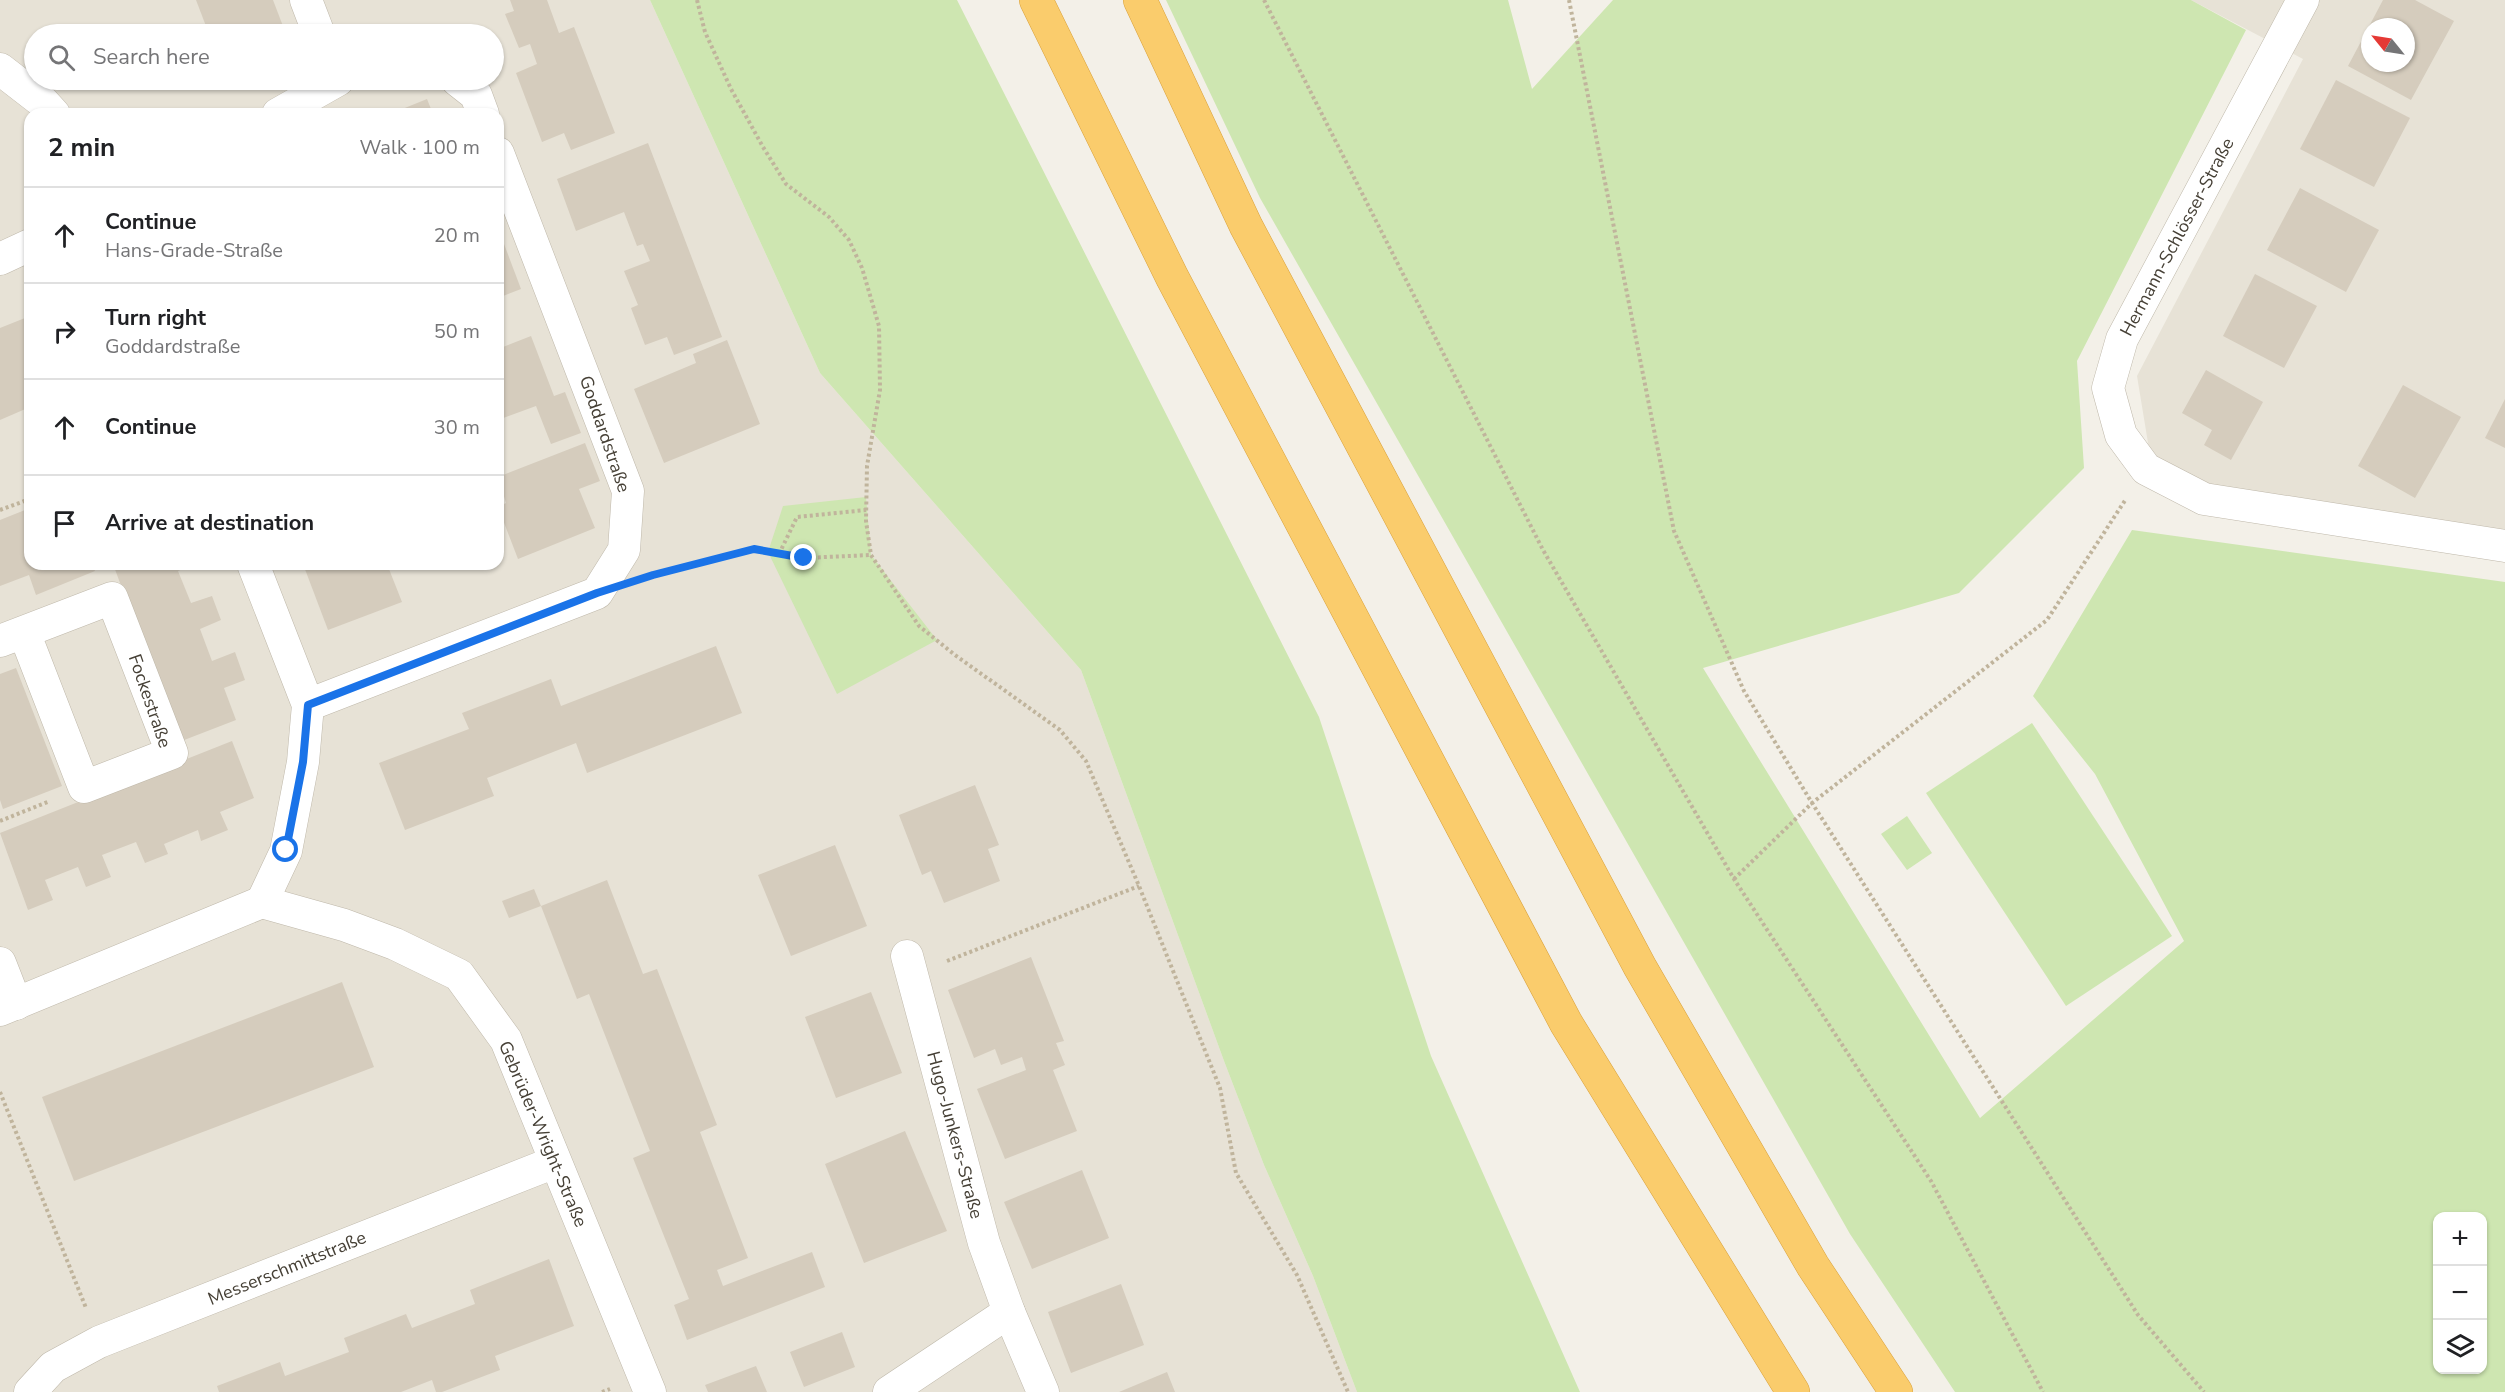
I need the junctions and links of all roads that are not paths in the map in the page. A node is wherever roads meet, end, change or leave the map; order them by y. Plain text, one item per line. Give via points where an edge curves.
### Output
1 (306, 0) edge
2 (1036, 0) edge
3 (1140, 0) edge
4 (2303, 0) edge
5 (316, 24) edge
6 (0, 69) edge
7 (24, 88) edge
8 (27, 90) edge
9 (320, 90) edge
10 (470, 90) edge
11 (49, 108) edge
12 (289, 108) edge
13 (481, 108) edge
14 (504, 169) edge
15 (24, 247) edge
16 (0, 259) edge
17 (2505, 546) edge
18 (256, 570) edge
19 (12, 637) edge
20 (308, 705) junction
21 (262, 902) junction
22 (0, 963) edge
23 (910, 965) road end
24 (8, 1007) edge
25 (555, 1162) junction
26 (1009, 1312) junction
27 (30, 1392) edge
28 (650, 1392) edge
29 (889, 1392) edge
30 (1043, 1392) edge
31 (1793, 1392) edge
32 (1896, 1392) edge

1 - 5 street
2 - 31 highway via 1172,277 1566,1023
3 - 32 highway via 1246,226 1640,967 1813,1266
4 - 17 street, Hermann-Schlösser-Straße via 2122,339 2109,388 2121,435 2146,470 2204,499
6 - 7 street
8 - 11 street
9 - 12 street
10 - 13 street
14 - 20 street, Goddardstraße via 628,490 624,550 597,593
15 - 16 street
18 - 20 street
19 - 19 street, Fockestraße via 112,598 172,753 84,787
20 - 21 street via 303,762 286,850
21 - 24 street
21 - 25 street, Gebrüder-Wright-Straße via 385,940 459,975 506,1040
22 - 24 street
23 - 26 street, Hugo-Junkers-Straße via 984,1243
25 - 27 street, Messerschmittstraße via 99,1342 53,1367
25 - 28 street, Gebrüder-Wright-Straße
26 - 29 street
26 - 30 street, Hugo-Junkers-Straße

